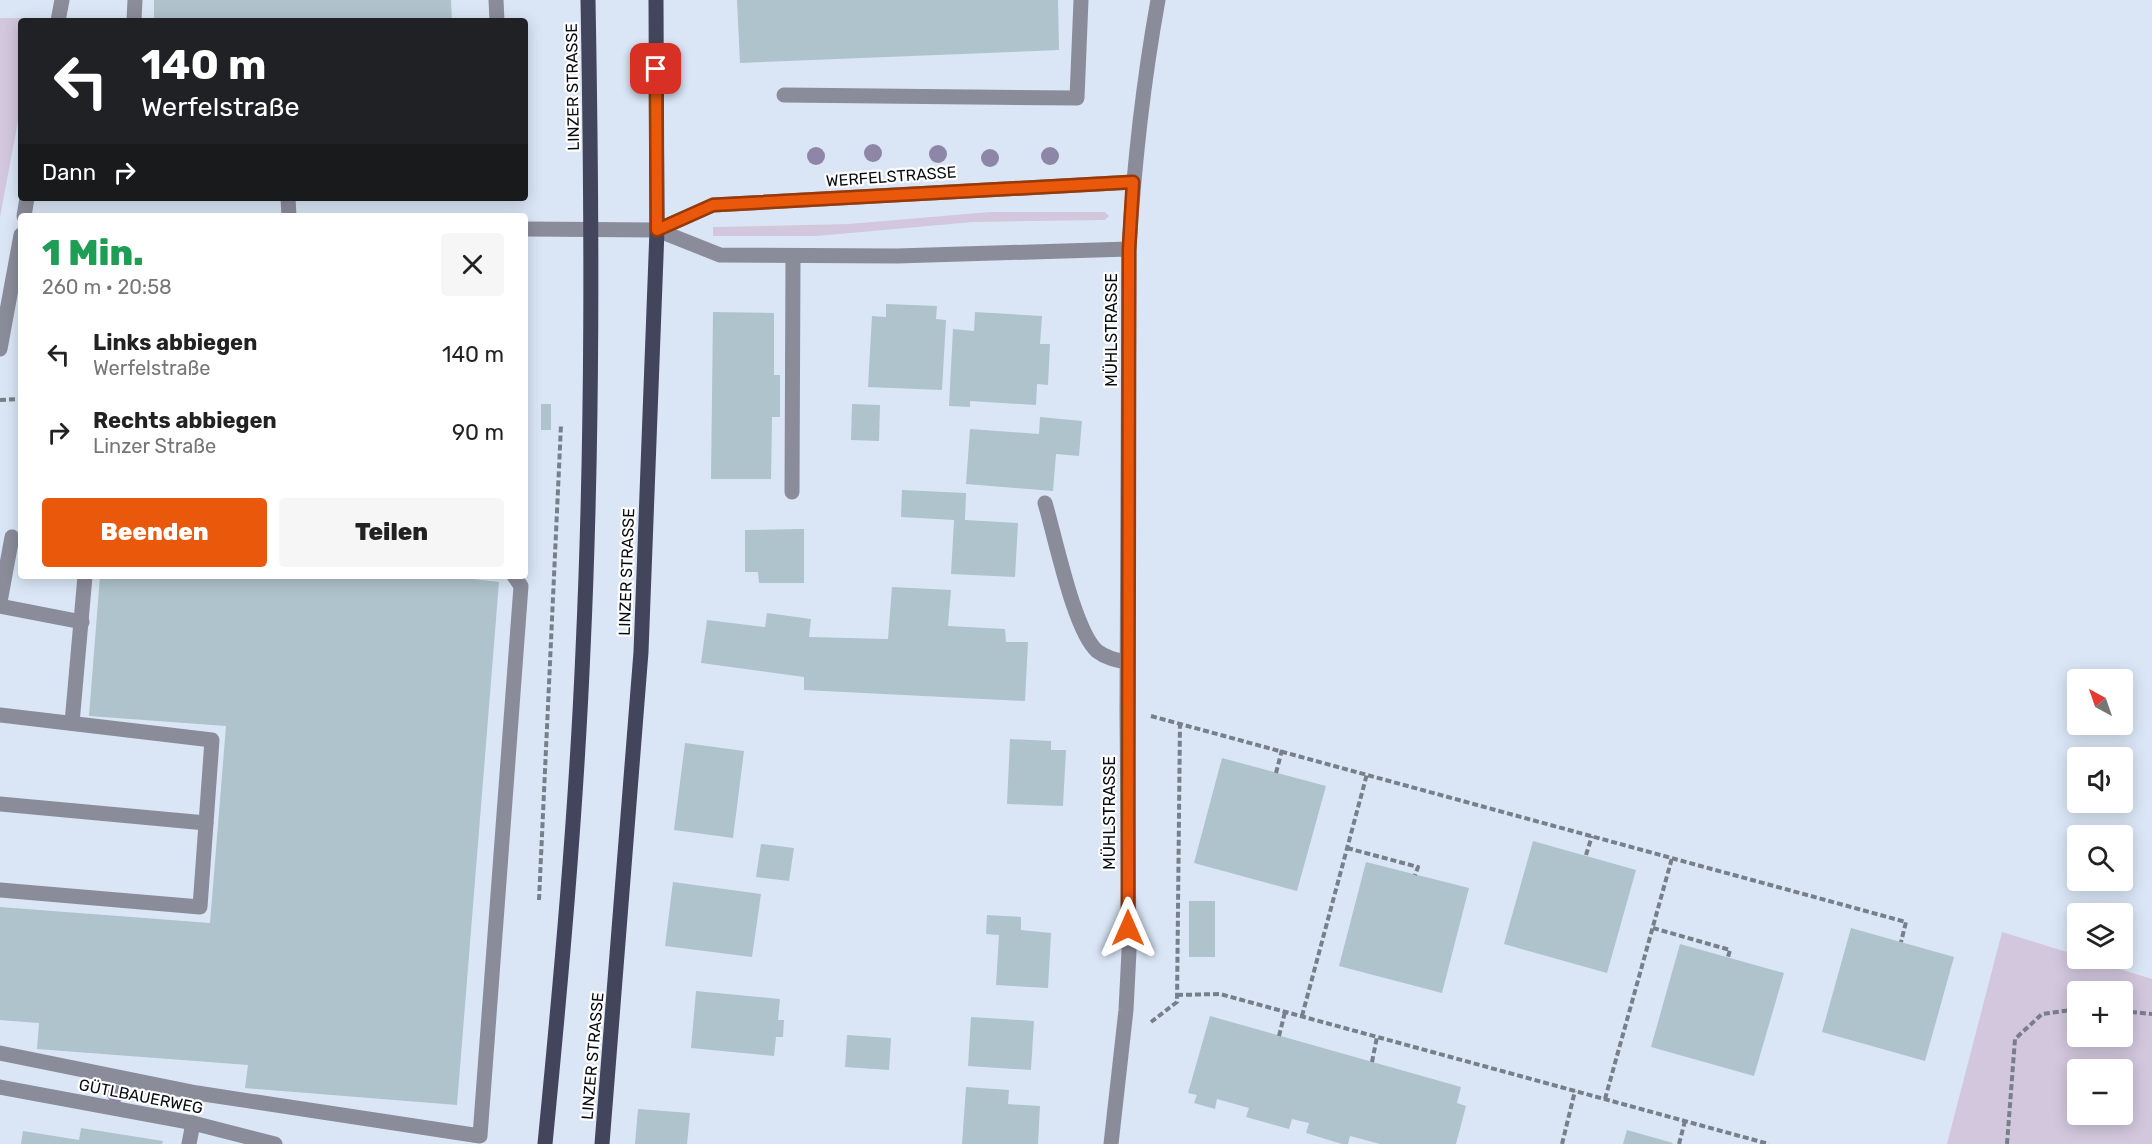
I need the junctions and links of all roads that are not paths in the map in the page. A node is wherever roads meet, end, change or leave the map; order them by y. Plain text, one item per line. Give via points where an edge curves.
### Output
1 (62, 0) edge
2 (135, 0) edge
3 (496, 0) edge
4 (588, 0) edge
5 (656, 0) edge
6 (1081, 0) edge
7 (1158, 0) edge
8 (59, 18) edge
9 (134, 18) edge
10 (497, 18) edge
11 (784, 95) dead end
12 (1133, 182) junction
13 (592, 229) junction
14 (528, 230) edge
15 (657, 230) junction
16 (1129, 249) junction
17 (18, 251) edge
18 (792, 256) junction
19 (0, 349) edge
20 (792, 492) dead end
21 (1045, 503) dead end
22 (11, 537) edge
23 (85, 579) edge
24 (516, 579) edge
25 (0, 604) edge
26 (82, 622) junction
27 (1127, 662) junction
28 (0, 715) edge
29 (72, 723) junction
30 (0, 804) edge
31 (206, 823) junction
32 (0, 890) edge
33 (0, 1053) edge
34 (0, 1088) edge
35 (193, 1123) junction
36 (189, 1144) edge
37 (275, 1144) edge
38 (545, 1144) edge
39 (602, 1144) edge
40 (1111, 1144) edge

1 - 8 street
2 - 9 street
3 - 10 street
4 - 13 main road, LINZER STRASSE
5 - 15 main road, LINZER STRASSE
6 - 11 street via 1077,98
7 - 12 street, MÜHLSTRASSE via 1146,63
12 - 15 street, WERFELSTRASSE via 713,205
12 - 16 street, MÜHLSTRASSE
13 - 14 street, WERFELSTRASSE
13 - 15 street, WERFELSTRASSE
13 - 38 main road, LINZER STRASSE via 583,650 565,944
15 - 18 street, WERFELSTRASSE via 720,255
15 - 39 main road, LINZER STRASSE via 641,652
16 - 18 street, WERFELSTRASSE
16 - 27 street, MÜHLSTRASSE
17 - 19 street
18 - 20 street
21 - 27 street via 1082,628 1096,650
22 - 25 street
23 - 26 street
24 - 33 street via 521,586 480,1136 197,1093
25 - 26 street
26 - 29 street
27 - 40 street, MÜHLSTRASSE via 1128,951 1126,1011
28 - 29 street
29 - 31 street via 212,740
30 - 31 street
31 - 32 street via 200,907
34 - 35 street, GÜTLBAUERWEG
35 - 36 street
35 - 37 street, GÜTLBAUERWEG

